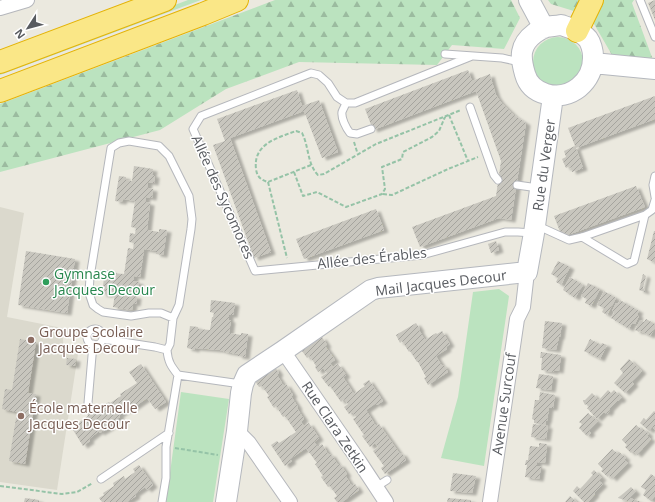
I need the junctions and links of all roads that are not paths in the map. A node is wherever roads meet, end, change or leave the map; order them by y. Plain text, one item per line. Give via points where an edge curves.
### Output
1 (27, 0) edge
2 (165, 0) edge
3 (237, 0) edge
4 (529, 0) edge
5 (592, 0) edge
6 (640, 0) edge
7 (0, 8) edge
8 (544, 28) junction
9 (577, 31) junction
10 (655, 37) edge
11 (444, 54) dead end
12 (472, 56) junction
13 (0, 62) edge
14 (522, 62) junction
15 (593, 63) junction
16 (655, 68) edge
17 (0, 91) edge
18 (553, 96) junction
19 (346, 103) junction
20 (470, 107) road end
21 (371, 129) dead end
22 (655, 176) edge
23 (498, 180) dead end
24 (517, 185) dead end
25 (540, 189) junction
26 (655, 196) edge
27 (655, 200) edge
28 (645, 215) junction
29 (535, 229) junction
30 (582, 237) junction
31 (255, 271) joint
32 (527, 272) junction
33 (523, 307) junction
34 (173, 318) junction
35 (103, 339) junction
36 (93, 344) junction
37 (167, 350) junction
38 (283, 351) junction
39 (178, 375) junction
40 (242, 384) junction
41 (88, 403) dead end
42 (237, 431) junction
43 (169, 433) junction
44 (101, 479) road end
45 (162, 502) edge
46 (226, 502) edge
47 (290, 502) edge
48 (386, 502) edge
49 (490, 502) edge
50 (498, 502) edge

1 - 7 street
2 - 13 highway
3 - 17 highway
4 - 8 street
5 - 9 highway
6 - 10 lane
8 - 9 street via 561,25
8 - 14 street via 525,42
9 - 15 street via 588,39
11 - 12 lane
12 - 14 lane
12 - 19 lane via 355,103
14 - 18 street via 527,80 538,91
15 - 16 street
15 - 18 street via 588,78 576,90 565,95
18 - 25 street, Rue du Verger
19 - 21 lane via 342,115 347,130 357,134
19 - 31 lane, Allée des Sycomores via 337,97 328,82 320,75 312,73 201,116 193,129
20 - 23 lane
22 - 26 lane
24 - 25 lane
25 - 29 street, Rue du Verger
27 - 28 lane via 652,210
28 - 30 lane
28 - 30 lane via 634,261 627,264
29 - 30 lane via 569,240
29 - 31 lane, Allée des Érables via 505,232 422,255
29 - 32 street, Avenue Surcouf
32 - 33 street, Avenue Surcouf
32 - 38 street, Mail Jacques Decour via 371,290 360,301
33 - 49 street, Avenue Surcouf via 517,319
33 - 50 street, Avenue Surcouf via 526,320
34 - 34 lane via 179,305 191,229 189,196 169,156 159,146 119,142 111,148 89,292 93,305 103,312 131,316 161,313
34 - 37 lane
35 - 36 lane via 99,344
35 - 36 lane via 101,332 91,330 87,336
35 - 37 lane
36 - 41 lane
37 - 39 lane via 168,359
38 - 40 street, Mail Jacques Decour via 247,375
38 - 48 street, Rue Clara Zetkin via 359,461 381,484
39 - 40 lane
39 - 43 lane
40 - 42 street
42 - 46 street
42 - 47 street via 249,443
43 - 44 lane
43 - 45 lane

